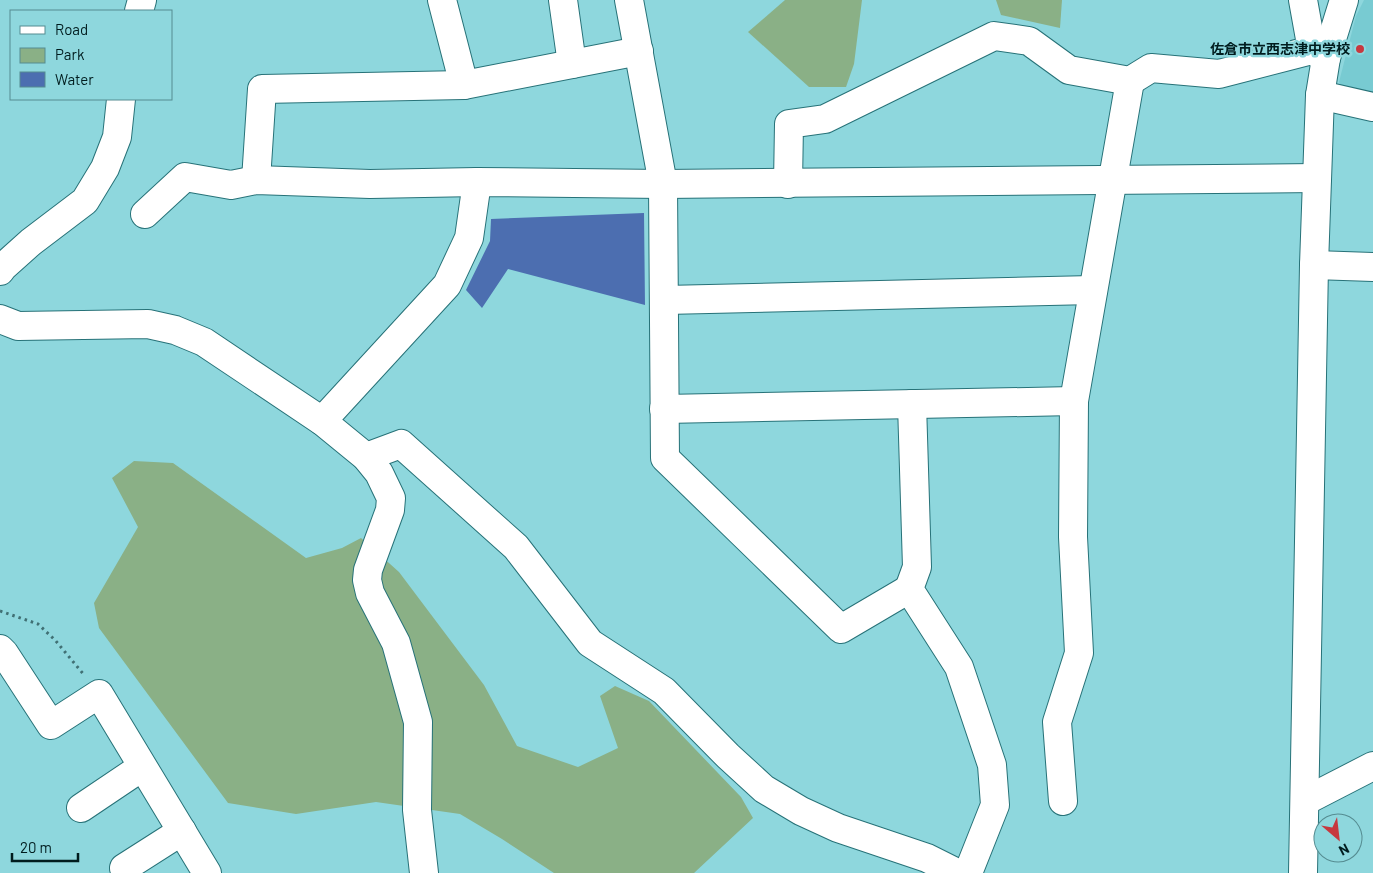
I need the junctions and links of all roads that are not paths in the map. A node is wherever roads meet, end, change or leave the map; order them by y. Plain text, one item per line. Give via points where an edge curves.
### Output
1 (442, 0) edge
2 (563, 0) edge
3 (629, 0) edge
4 (1303, 0) edge
5 (1344, 0) edge
6 (639, 51) junction
7 (1319, 54) junction
8 (572, 64) junction
9 (1130, 81) junction
10 (464, 85) junction
11 (1320, 95) junction
12 (121, 100) edge
13 (1373, 108) edge
14 (1317, 178) junction
15 (256, 180) junction
16 (1112, 180) junction
17 (477, 182) junction
18 (663, 184) junction
19 (788, 184) junction
20 (144, 214) dead end
21 (1314, 265) junction
22 (1373, 267) edge
23 (0, 271) edge
24 (1093, 290) junction
25 (664, 300) junction
26 (0, 319) edge
27 (1074, 401) junction
28 (912, 404) junction
29 (664, 409) junction
30 (322, 421) junction
31 (366, 457) junction
32 (909, 589) junction
33 (0, 649) edge
34 (1373, 766) edge
35 (142, 767) junction
36 (1063, 801) dead end
37 (1305, 801) junction
38 (82, 808) dead end
39 (182, 831) junction
40 (124, 868) dead end
41 (207, 873) edge
42 (424, 873) edge
43 (957, 873) edge
44 (968, 873) edge
45 (1303, 873) edge

1 - 10 street
2 - 8 street
3 - 6 street
4 - 7 street
5 - 7 street
6 - 8 street
6 - 18 street
7 - 9 street via 1218,74 1151,68
7 - 11 street
8 - 10 street
9 - 16 street
9 - 19 street via 1068,70 1030,41 994,36 825,119 789,124
10 - 15 street via 262,89
11 - 13 street
11 - 14 street
12 - 23 street via 117,137 105,168 85,201 31,242
14 - 16 street
14 - 21 street
15 - 17 street via 370,184
15 - 20 street via 231,186 186,177
16 - 19 street
16 - 24 street
17 - 18 street
17 - 30 street via 469,238 447,285
18 - 19 street
18 - 25 street
21 - 22 street
21 - 37 street
24 - 25 street
24 - 27 street
25 - 29 street
26 - 30 street via 18,326 148,324 175,330 204,342
27 - 28 street
27 - 36 street via 1073,537 1079,653 1057,722
28 - 29 street
28 - 32 street via 917,567
29 - 32 street via 665,458 841,629
30 - 31 street
31 - 42 street via 380,473 391,498 367,580 370,593 396,643 418,722 417,810
31 - 43 street via 401,444 516,547 590,643 664,692 764,789 800,811 838,828 927,858
32 - 44 street via 959,667 992,765 995,805
33 - 35 street via 50,725 99,694
34 - 37 street
35 - 38 street
35 - 39 street
37 - 45 street
39 - 40 street
39 - 41 street

